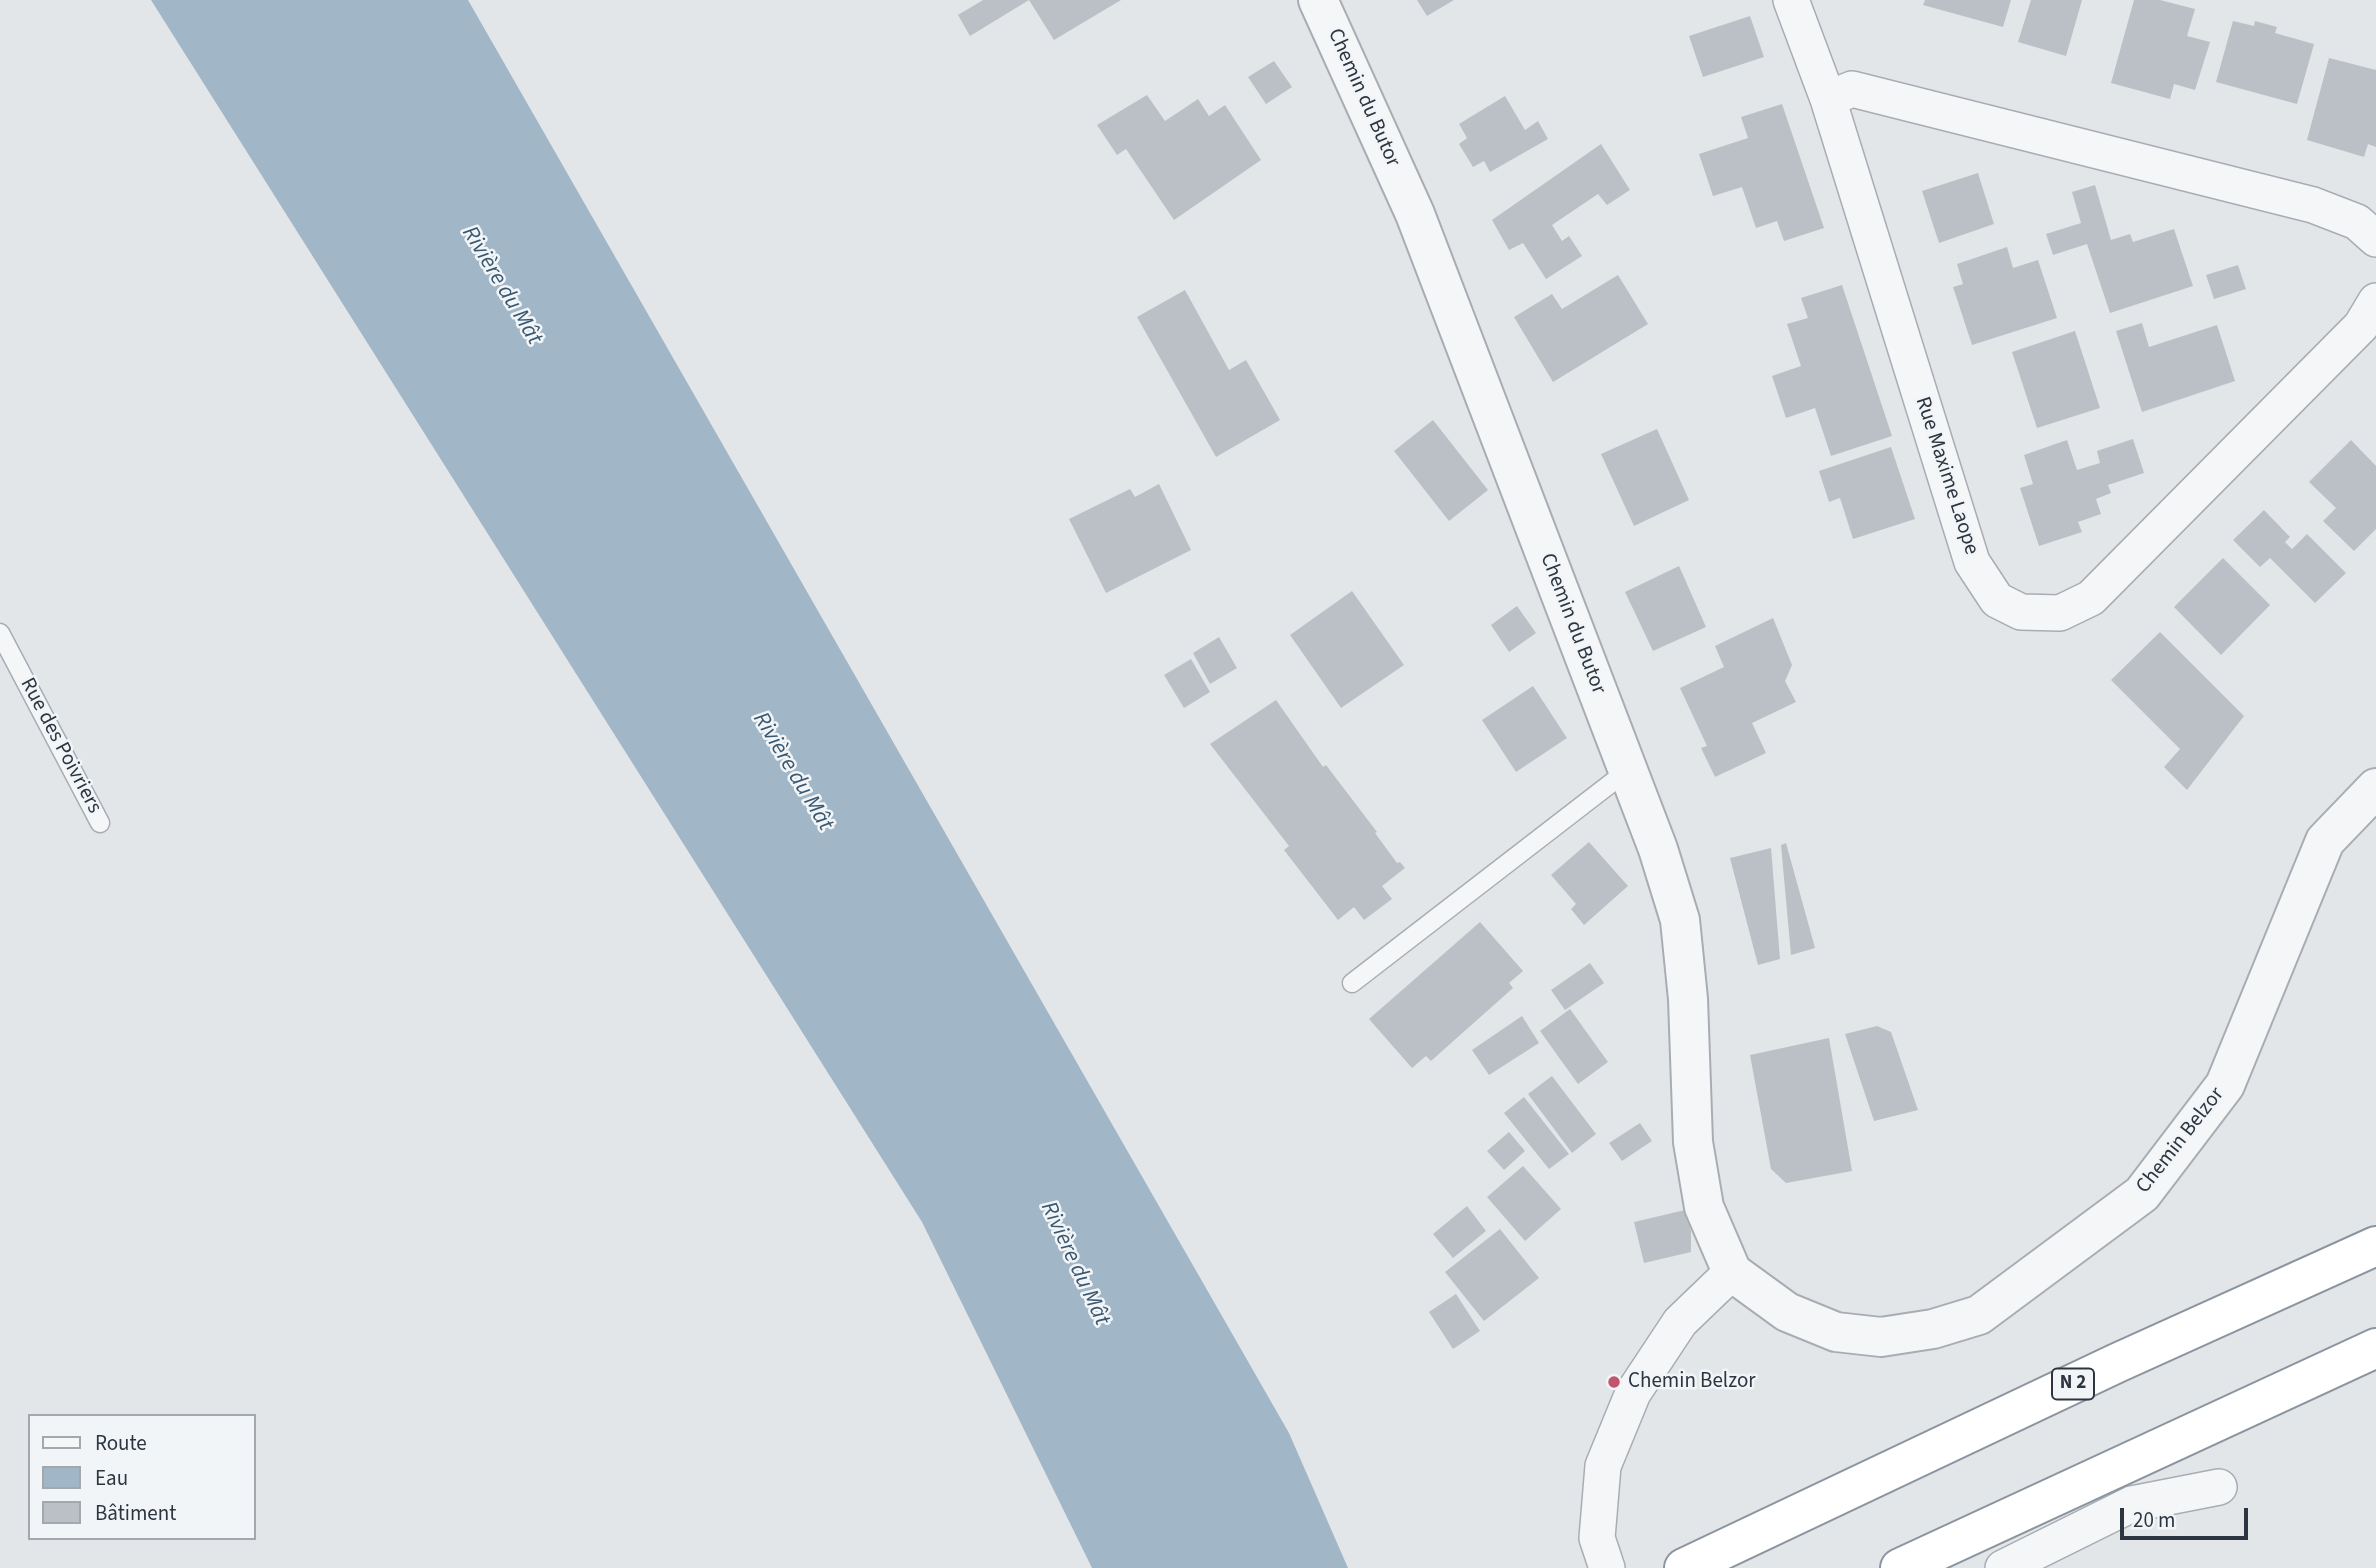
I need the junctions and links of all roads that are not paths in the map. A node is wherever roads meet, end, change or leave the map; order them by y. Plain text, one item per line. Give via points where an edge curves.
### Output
1 (1318, 0) edge
2 (1791, 0) edge
3 (1828, 99) junction
4 (2376, 239) edge
5 (2376, 302) edge
6 (0, 633) edge
7 (1628, 770) junction
8 (2376, 788) edge
9 (100, 823) dead end
10 (1352, 983) dead end
11 (2376, 1246) edge
12 (1732, 1272) junction
13 (2376, 1348) edge
14 (2219, 1487) dead end
15 (1607, 1568) edge
16 (1684, 1568) edge
17 (1900, 1568) edge
18 (2003, 1568) edge

1 - 7 street, Chemin du Butor via 1415,214
2 - 3 street, Rue Maxime Laope
3 - 4 street via 1852,89 2312,205 2357,222
3 - 5 street, Rue Maxime Laope via 1972,562 1997,600 2021,612 2060,613 2091,598 2361,326
6 - 9 lane, Rue des Poivriers
7 - 10 lane
7 - 12 street, Chemin du Butor via 1680,920 1693,1142 1704,1207
8 - 12 street, Chemin Belzor via 2325,841 2225,1085 2142,1194 1979,1315 1933,1329 1881,1337 1836,1332 1787,1312
11 - 16 highway, N 2
12 - 15 street via 1680,1322 1633,1393 1603,1465 1597,1538
13 - 17 highway
14 - 18 street via 2132,1504

